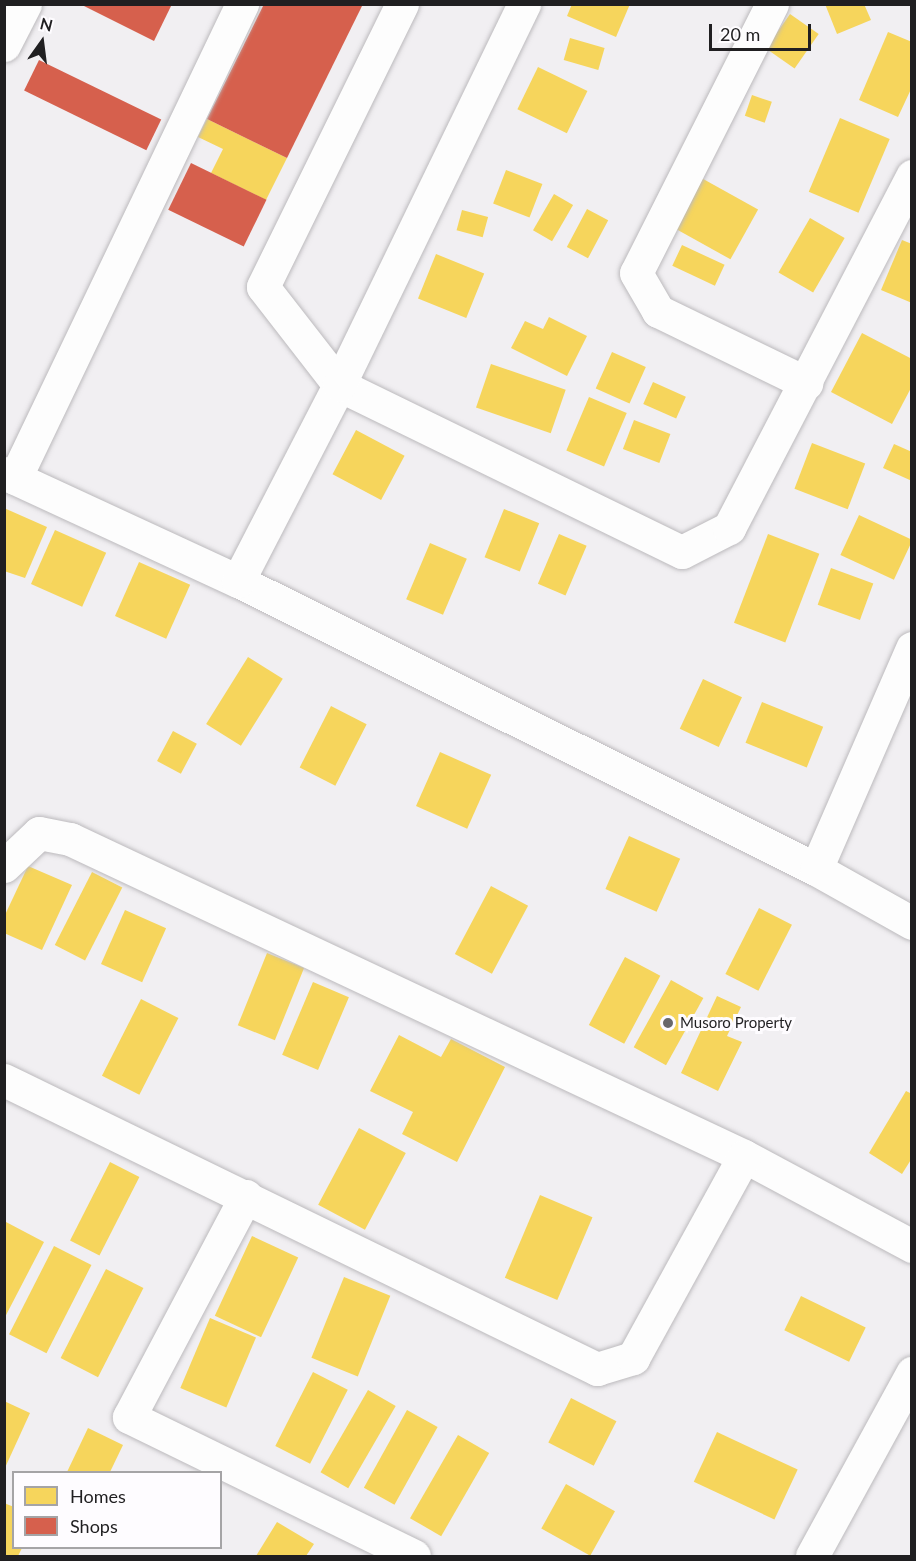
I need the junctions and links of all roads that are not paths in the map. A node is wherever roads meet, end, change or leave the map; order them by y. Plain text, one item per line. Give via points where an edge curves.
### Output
1 (25, 4) edge
2 (242, 4) edge
3 (402, 4) edge
4 (524, 4) edge
5 (772, 4) edge
6 (4, 45) edge
7 (912, 176) edge
8 (806, 383) junction
9 (339, 385) junction
10 (10, 476) edge
11 (238, 581) junction
12 (912, 648) edge
13 (904, 685) edge
14 (4, 866) edge
15 (816, 869) junction
16 (912, 923) edge
17 (4, 1080) edge
18 (744, 1156) junction
19 (246, 1196) junction
20 (912, 1246) edge
21 (912, 1373) edge
22 (414, 1557) edge
23 (812, 1557) edge

1 - 6 street
2 - 10 street
3 - 9 street via 263,287
4 - 9 street
5 - 8 street via 636,273 658,311
7 - 8 street
8 - 9 street via 729,528 682,552
9 - 11 street
10 - 11 street
11 - 15 street
12 - 13 street
13 - 15 street
14 - 18 street via 39,833 70,839
15 - 16 street
17 - 19 street
18 - 19 street via 633,1358 597,1369
18 - 20 street
19 - 22 street via 129,1417
21 - 23 street

